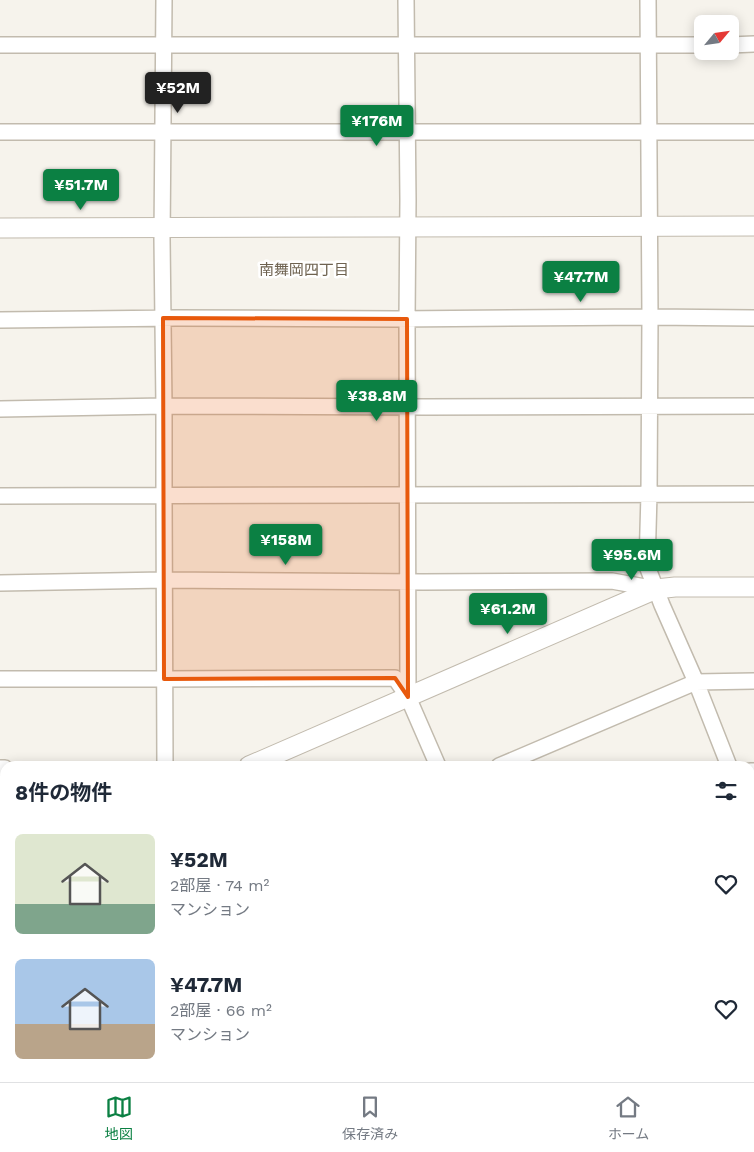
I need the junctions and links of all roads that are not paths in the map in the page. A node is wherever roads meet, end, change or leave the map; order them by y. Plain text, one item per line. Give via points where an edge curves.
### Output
1 (164, 0) edge
2 (406, 0) edge
3 (648, 0) edge
4 (163, 44) junction
5 (739, 44) edge
6 (754, 44) edge
7 (0, 45) edge
8 (407, 45) junction
9 (648, 45) junction
10 (694, 45) edge
11 (0, 132) edge
12 (163, 132) junction
13 (408, 132) junction
14 (648, 132) junction
15 (754, 132) edge
16 (648, 226) junction
17 (754, 226) edge
18 (162, 227) junction
19 (408, 227) junction
20 (0, 228) edge
21 (650, 317) junction
22 (163, 318) junction
23 (754, 318) edge
24 (407, 319) junction
25 (0, 320) edge
26 (164, 406) junction
27 (754, 406) edge
28 (408, 407) junction
29 (649, 407) junction
30 (0, 410) edge
31 (649, 494) junction
32 (754, 494) edge
33 (408, 495) junction
34 (0, 496) edge
35 (164, 496) junction
36 (164, 580) junction
37 (408, 582) junction
38 (0, 583) edge
39 (754, 587) edge
40 (656, 590) junction
41 (0, 678) edge
42 (164, 680) junction
43 (696, 682) junction
44 (754, 682) edge
45 (408, 697) junction
46 (165, 761) edge
47 (261, 761) edge
48 (436, 761) edge
49 (511, 761) edge
50 (728, 761) edge

1 - 4 street
2 - 8 street
3 - 9 street
4 - 7 street
4 - 8 street
4 - 12 street
5 - 6 street
8 - 9 street
8 - 13 street
9 - 10 street
9 - 14 street
11 - 12 street
12 - 13 street
12 - 18 street
13 - 14 street
13 - 19 street
14 - 15 street
14 - 16 street
16 - 17 street
16 - 19 street
16 - 21 street
18 - 19 street
18 - 20 street
18 - 22 street
19 - 24 street
21 - 23 street
21 - 24 street
21 - 29 street
22 - 24 street
22 - 25 street
22 - 26 street
24 - 28 street
26 - 28 street
26 - 30 street
26 - 35 street
27 - 29 street
28 - 29 street
28 - 33 street
29 - 31 street
31 - 32 street
31 - 33 street
31 - 40 street via 647,566
33 - 35 street
33 - 37 street
34 - 35 street
35 - 36 street
36 - 37 street
36 - 38 street
36 - 42 street
37 - 40 street via 612,581
37 - 45 street
39 - 40 street
40 - 43 street
40 - 45 street
41 - 42 street
42 - 45 street via 395,678
42 - 46 street
43 - 44 street
43 - 49 street
43 - 50 street
45 - 47 street
45 - 48 street

